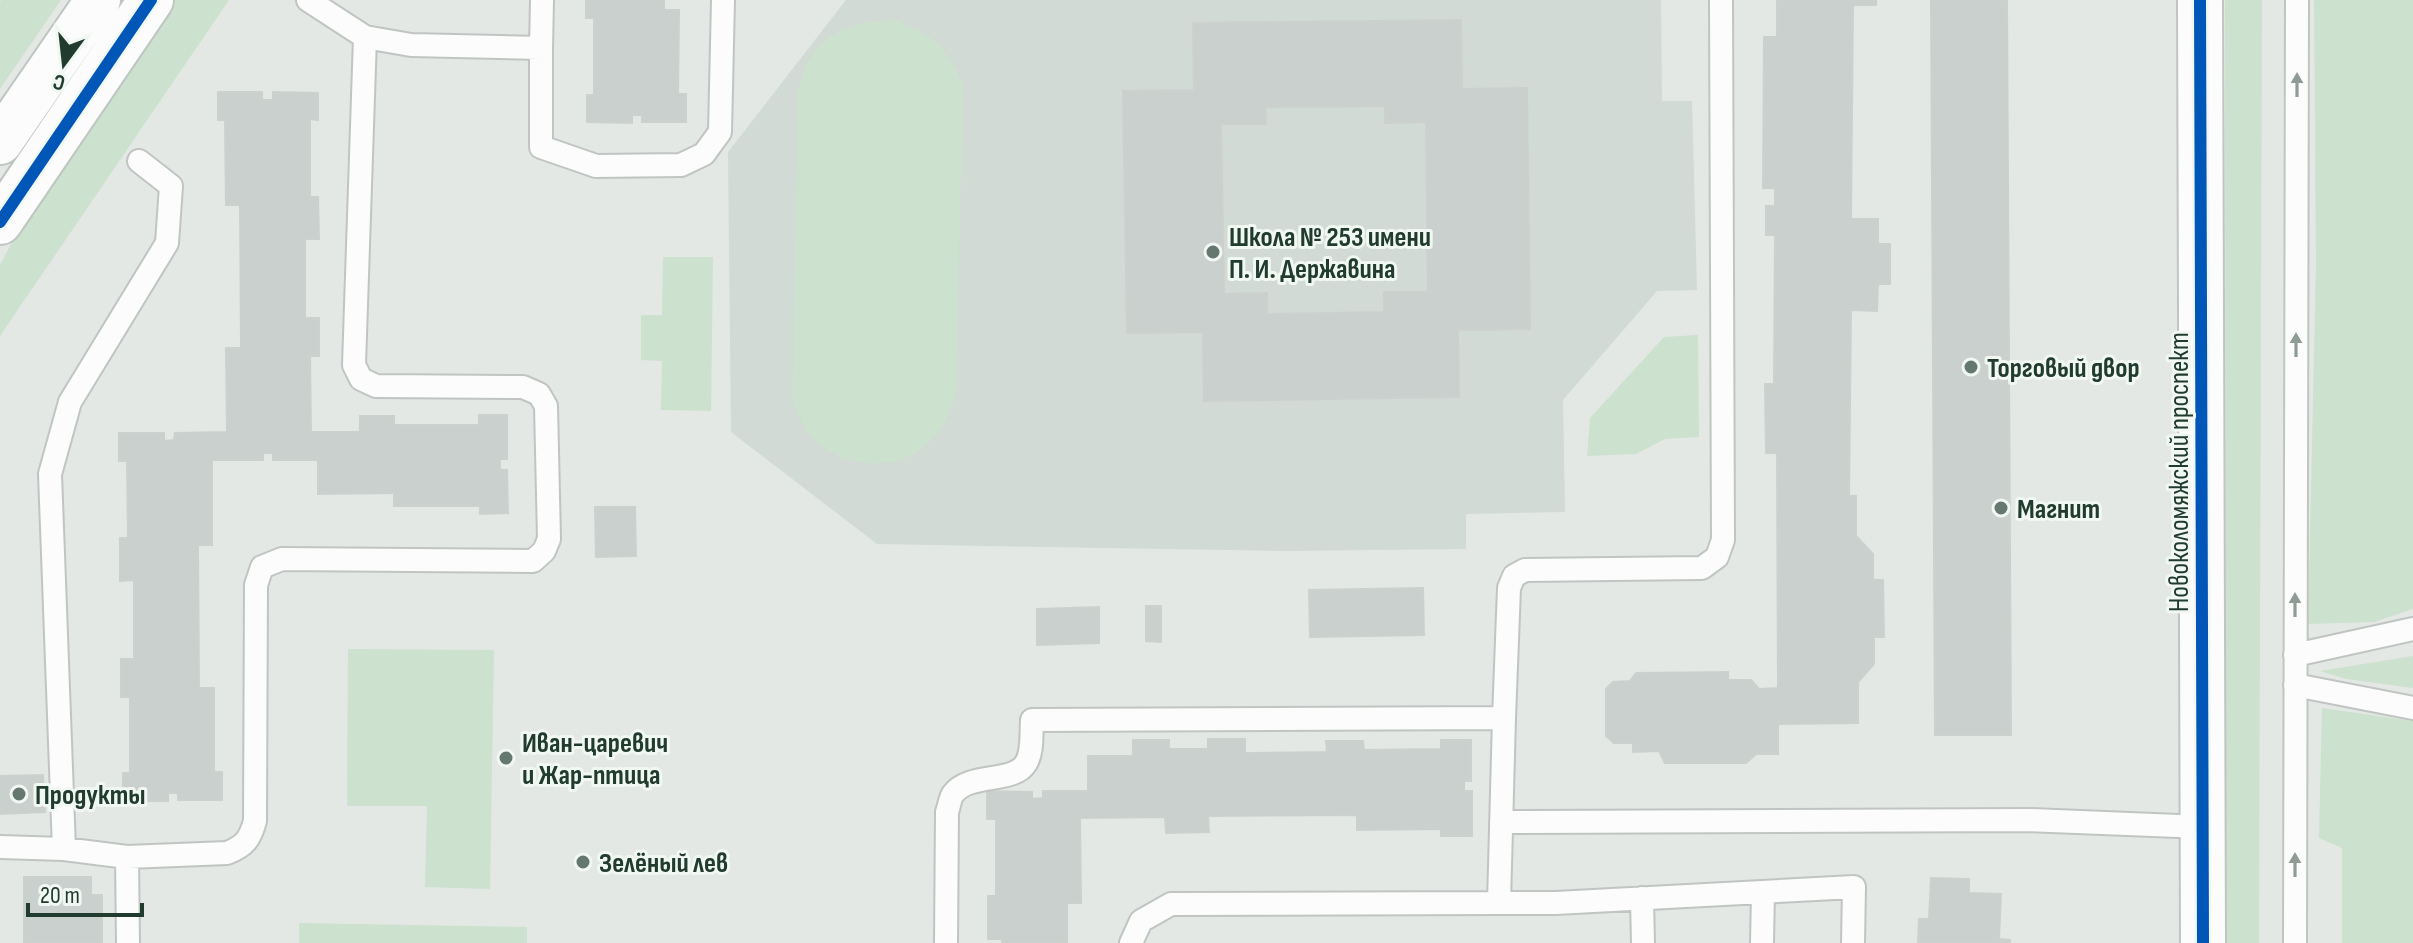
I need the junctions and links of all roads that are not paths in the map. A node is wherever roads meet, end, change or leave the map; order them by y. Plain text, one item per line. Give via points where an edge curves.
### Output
1 (98, 0) edge
2 (151, 0) edge
3 (308, 0) edge
4 (542, 0) edge
5 (723, 0) edge
6 (1721, 0) edge
7 (2200, 0) edge
8 (2297, 0) edge
9 (365, 37) junction
10 (541, 48) junction
11 (0, 142) edge
12 (139, 161) dead end
13 (0, 222) edge
14 (2413, 629) edge
15 (2295, 655) junction
16 (2295, 685) junction
17 (2413, 708) edge
18 (1504, 718) junction
19 (1501, 822) junction
20 (2203, 827) junction
21 (0, 847) edge
22 (64, 849) junction
23 (127, 857) junction
24 (1763, 892) junction
25 (1642, 898) junction
26 (1499, 903) junction
27 (128, 943) edge
28 (946, 943) edge
29 (1131, 943) edge
30 (1643, 943) edge
31 (1762, 943) edge
32 (1853, 943) edge
33 (2203, 943) edge
34 (2295, 943) edge

1 - 11 street
2 - 13 street
3 - 9 lane
4 - 10 lane
5 - 10 lane via 720,132 704,154 681,165 596,166 541,147
6 - 18 lane via 1723,540 1717,557 1702,568 1525,570 1514,576 1509,588
7 - 20 street, Новоколомяжский проспект
15 -> 8 lane
9 - 10 lane via 411,45
9 - 23 lane via 354,365 361,379 376,386 523,387 539,394 546,406 549,539 533,561 282,559 262,567 256,585 255,821 250,837 227,853
12 - 22 lane via 171,186 167,243 70,402 50,474
14 - 15 lane
15 - 16 lane
16 - 17 lane
34 -> 16 lane
18 - 19 lane
18 - 28 lane via 1032,720 1024,767 967,783 953,794 947,812
19 - 20 lane via 2014,820
19 - 26 lane
20 - 33 street, Новоколомяжский проспект
21 - 22 lane
22 - 23 lane
23 - 27 lane
24 - 25 lane
24 - 31 lane
24 - 32 lane via 1854,887
25 - 26 lane
25 - 30 lane
26 - 29 lane via 1171,904 1141,921

